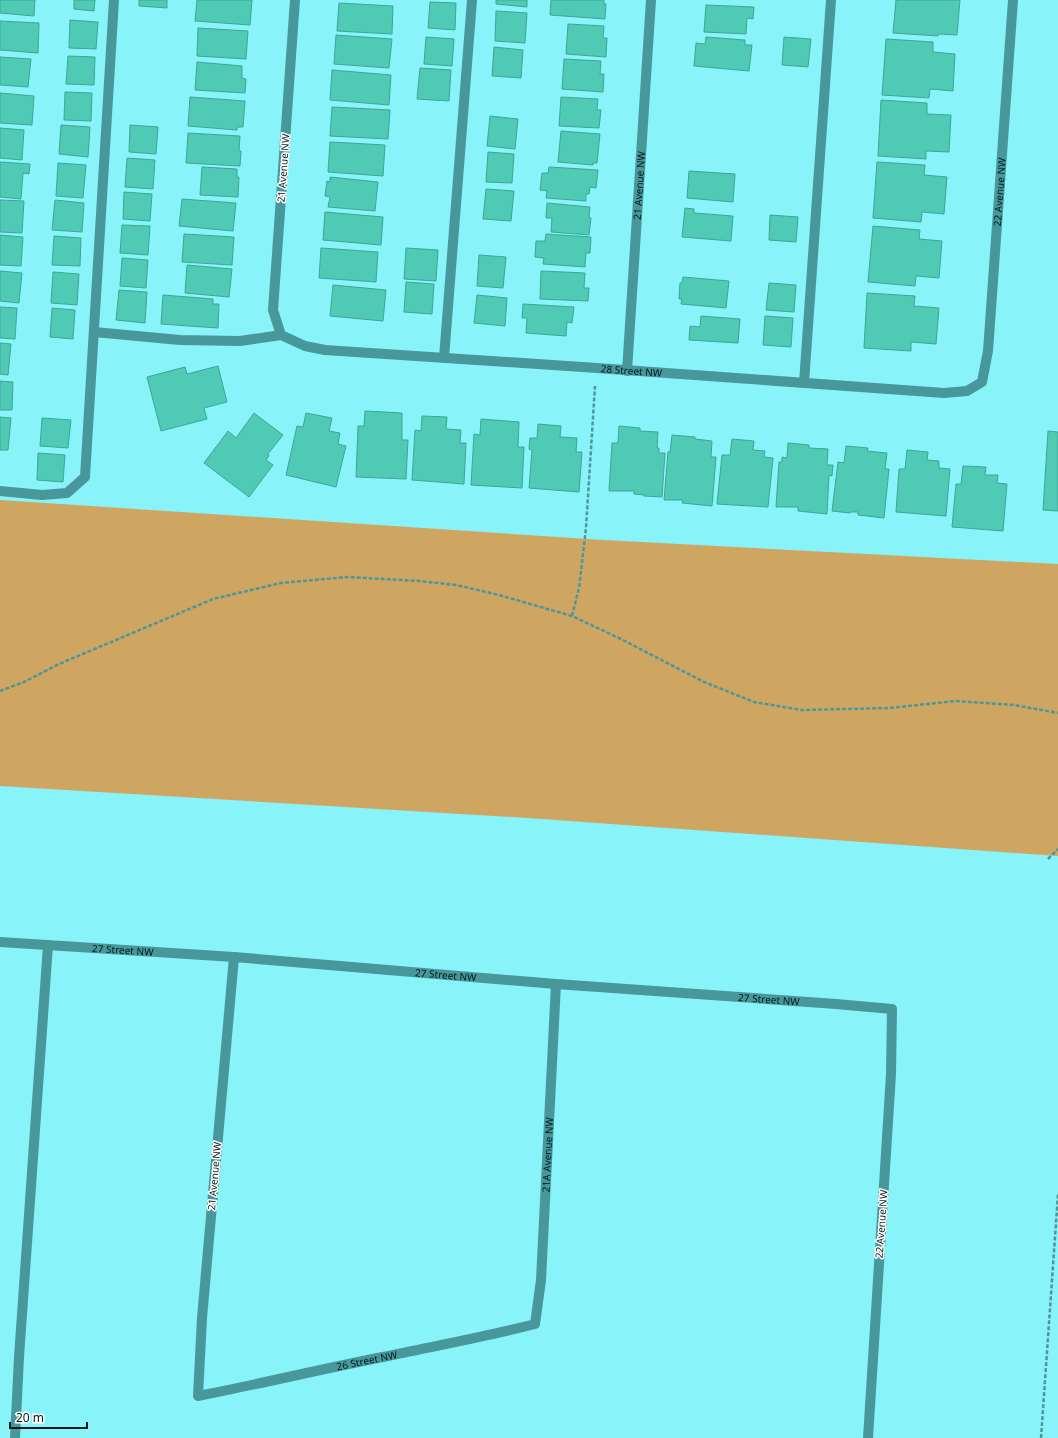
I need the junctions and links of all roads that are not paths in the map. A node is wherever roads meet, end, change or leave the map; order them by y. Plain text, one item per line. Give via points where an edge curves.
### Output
1 (114, 0) edge
2 (295, 0) edge
3 (472, 0) edge
4 (652, 0) edge
5 (831, 0) edge
6 (1013, 0) edge
7 (94, 332) junction
8 (280, 335) junction
9 (444, 358) junction
10 (627, 371) junction
11 (982, 382) joint
12 (804, 383) junction
13 (0, 491) edge
14 (0, 942) edge
15 (48, 945) junction
16 (234, 957) junction
17 (556, 984) junction
18 (892, 1009) joint
19 (535, 1324) joint
20 (198, 1396) joint
21 (15, 1438) edge
22 (868, 1438) edge

1 - 7 street
2 - 8 street, 21 Avenue NW via 273,310
3 - 9 street
4 - 10 street, 21 Avenue NW
5 - 12 street
6 - 11 street, 22 Avenue NW via 988,351
7 - 8 street via 180,340 240,341
7 - 13 street via 85,477 67,493 42,495
8 - 9 street, 28 Street NW via 305,346 325,350
9 - 10 street, 28 Street NW
10 - 12 street, 28 Street NW
11 - 12 street, 28 Street NW via 967,391 944,393
14 - 15 street, 27 Street NW
15 - 16 street, 27 Street NW
15 - 21 street via 18,1357
16 - 17 street, 27 Street NW
16 - 20 street, 21 Avenue NW via 202,1318
17 - 18 street, 27 Street NW
17 - 19 street, 21A Avenue NW via 541,1280
18 - 22 street, 22 Avenue NW via 891,1074
19 - 20 street, 26 Street NW

